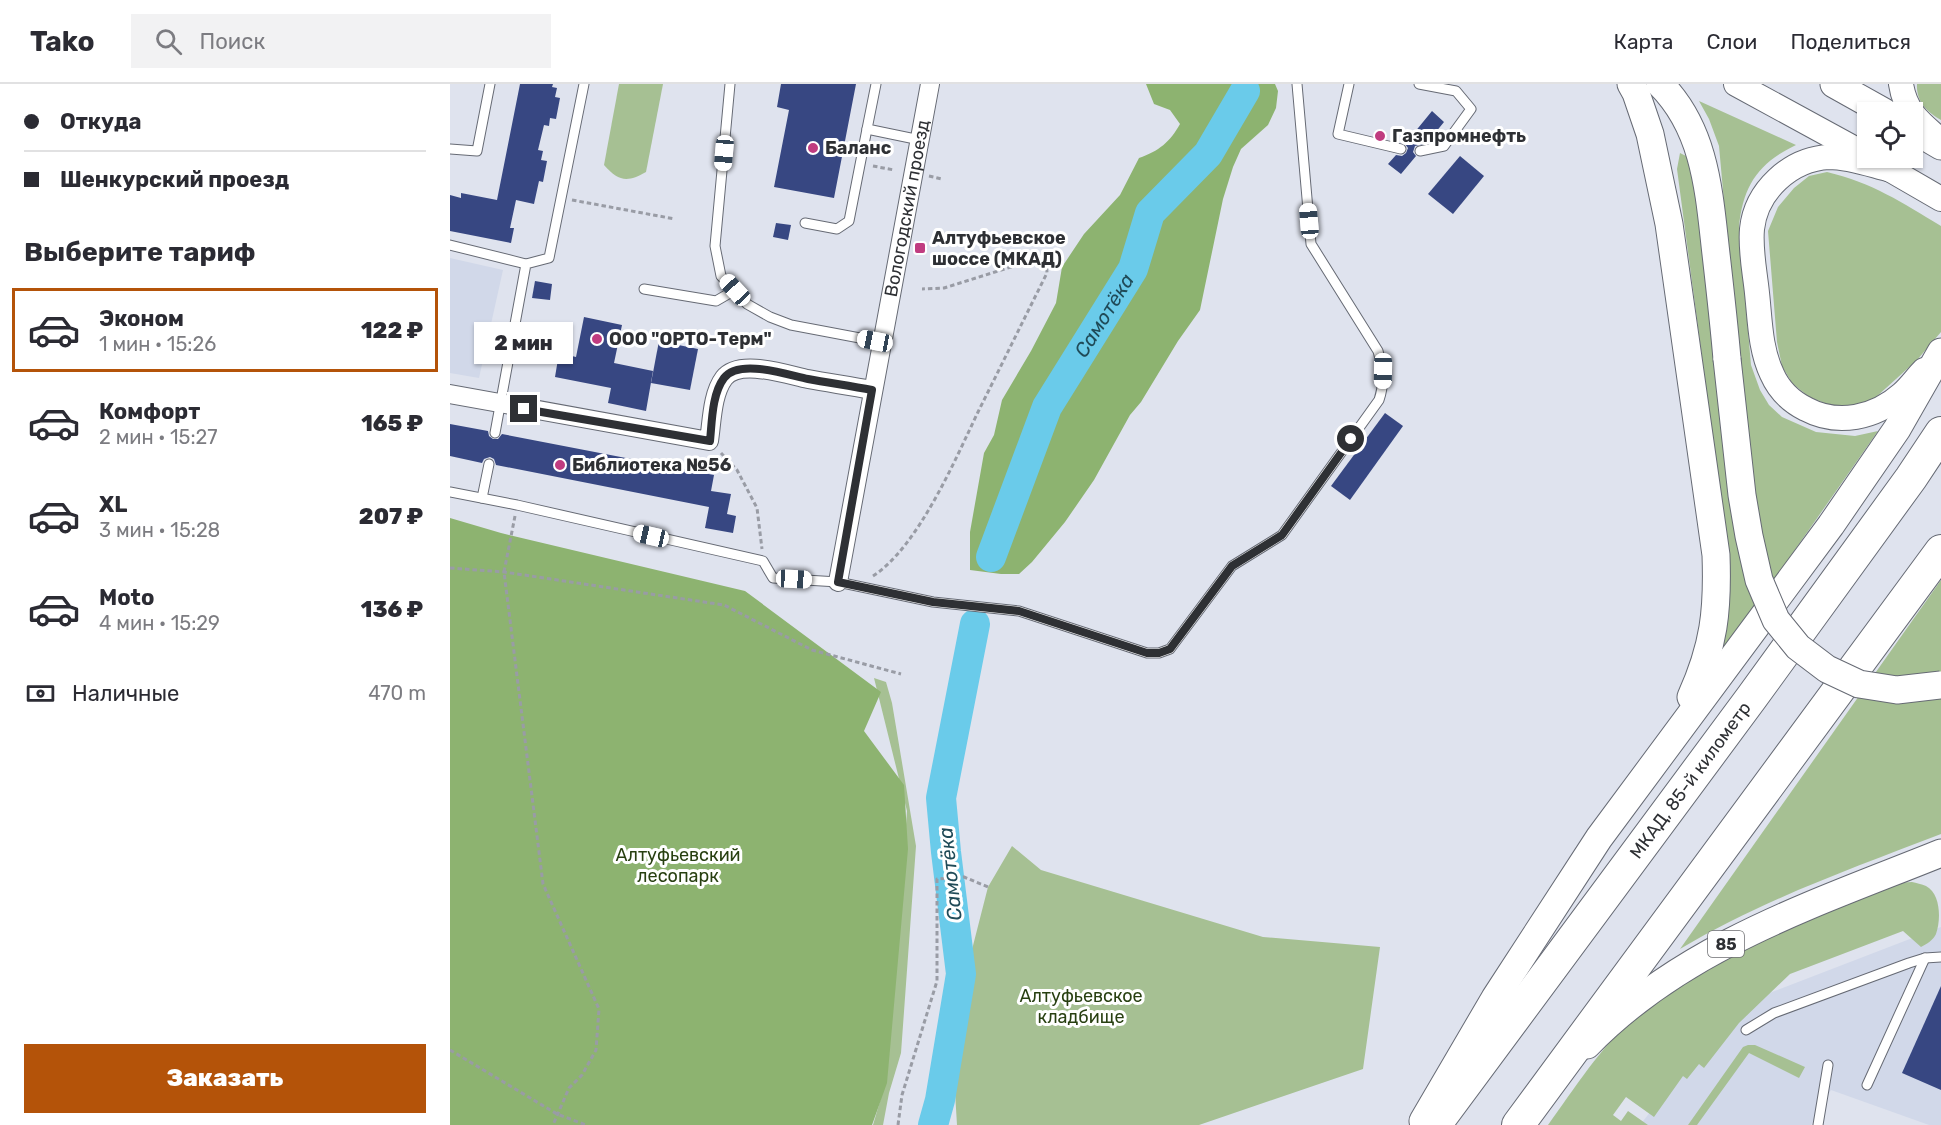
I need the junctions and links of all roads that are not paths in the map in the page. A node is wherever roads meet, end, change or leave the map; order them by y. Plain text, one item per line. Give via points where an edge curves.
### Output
1 (490, 84) edge
2 (584, 84) edge
3 (730, 84) edge
4 (876, 84) edge
5 (930, 84) edge
6 (1297, 84) edge
7 (1349, 84) edge
8 (1419, 84) edge
9 (1631, 84) edge
10 (1660, 84) edge
11 (1736, 84) edge
12 (1834, 84) edge
13 (1901, 84) edge
14 (1866, 102) edge
15 (867, 129) junction
16 (1923, 135) edge
17 (920, 140) junction
18 (1941, 140) edge
19 (1941, 146) edge
20 (1401, 148) dead end
21 (450, 149) edge
22 (1857, 150) edge
23 (1420, 151) dead end
24 (1888, 168) edge
25 (1891, 170) junction
26 (1941, 199) edge
27 (805, 223) dead end
28 (450, 245) edge
29 (526, 264) junction
30 (644, 289) dead end
31 (735, 290) junction
32 (881, 342) junction
33 (1941, 351) edge
34 (872, 390) junction
35 (450, 394) edge
36 (501, 405) junction
37 (495, 433) dead end
38 (1941, 433) edge
39 (489, 464) dead end
40 (450, 492) edge
41 (482, 498) junction
42 (1941, 551) edge
43 (838, 582) junction
44 (1941, 685) edge
45 (1657, 758) junction
46 (1941, 853) edge
47 (1941, 957) edge
48 (1925, 958) junction
49 (1746, 1030) dead end
50 (1828, 1065) dead end
51 (1867, 1085) dead end
52 (1545, 1089) junction
53 (1421, 1125) edge
54 (1435, 1125) edge
55 (1518, 1125) edge
56 (1818, 1125) edge

1 - 21 lane via 477,151
2 - 29 lane via 549,258
3 - 31 lane via 715,246 721,276
4 - 15 lane
5 - 17 street, Вологодский проезд
6 - 43 lane via 1311,244 1378,351 1383,388 1282,535 1232,566 1170,649 1159,653 1147,653 1019,611 933,602
7 - 20 lane via 1338,134
8 - 23 lane via 1456,91 1471,109 1444,147
9 - 45 main road via 1650,134 1669,224 1716,555 1715,622 1701,675
10 - 44 main road, bridge via 1681,109 1708,181 1742,495 1758,580 1776,620 1798,647 1827,669 1859,684 1897,690
11 - 22 street
12 - 14 main road
13 - 18 street via 1904,101
15 - 17 lane
15 - 27 lane via 849,221 837,229
16 - 19 main road
17 - 32 street, Вологодский проезд
24 - 25 street
25 - 26 street
25 - 33 street via 1828,157 1803,162 1783,173 1766,191 1752,229 1763,346 1781,391 1818,416 1841,419 1860,418 1902,394
28 - 29 lane
29 - 36 lane
30 - 31 lane via 716,301
31 - 32 lane via 747,304 791,325
32 - 34 street, Вологодский проезд
33 - 45 main road via 1897,429 1831,525
34 - 36 street via 775,370 736,370 725,376 717,389 710,441
34 - 43 street, Вологодский проезд via 861,424
35 - 36 street
36 - 37 lane
38 - 54 highway, МКАД, 85-й километр via 1752,697
39 - 41 lane
40 - 41 lane
41 - 43 lane via 764,561 773,578
42 - 52 highway
45 - 53 main road via 1599,838 1508,978
46 - 52 main road, 85 via 1780,918 1709,952 1644,995 1595,1037
47 - 48 lane
48 - 49 lane via 1774,1013
48 - 51 lane
50 - 56 lane
52 - 55 highway

